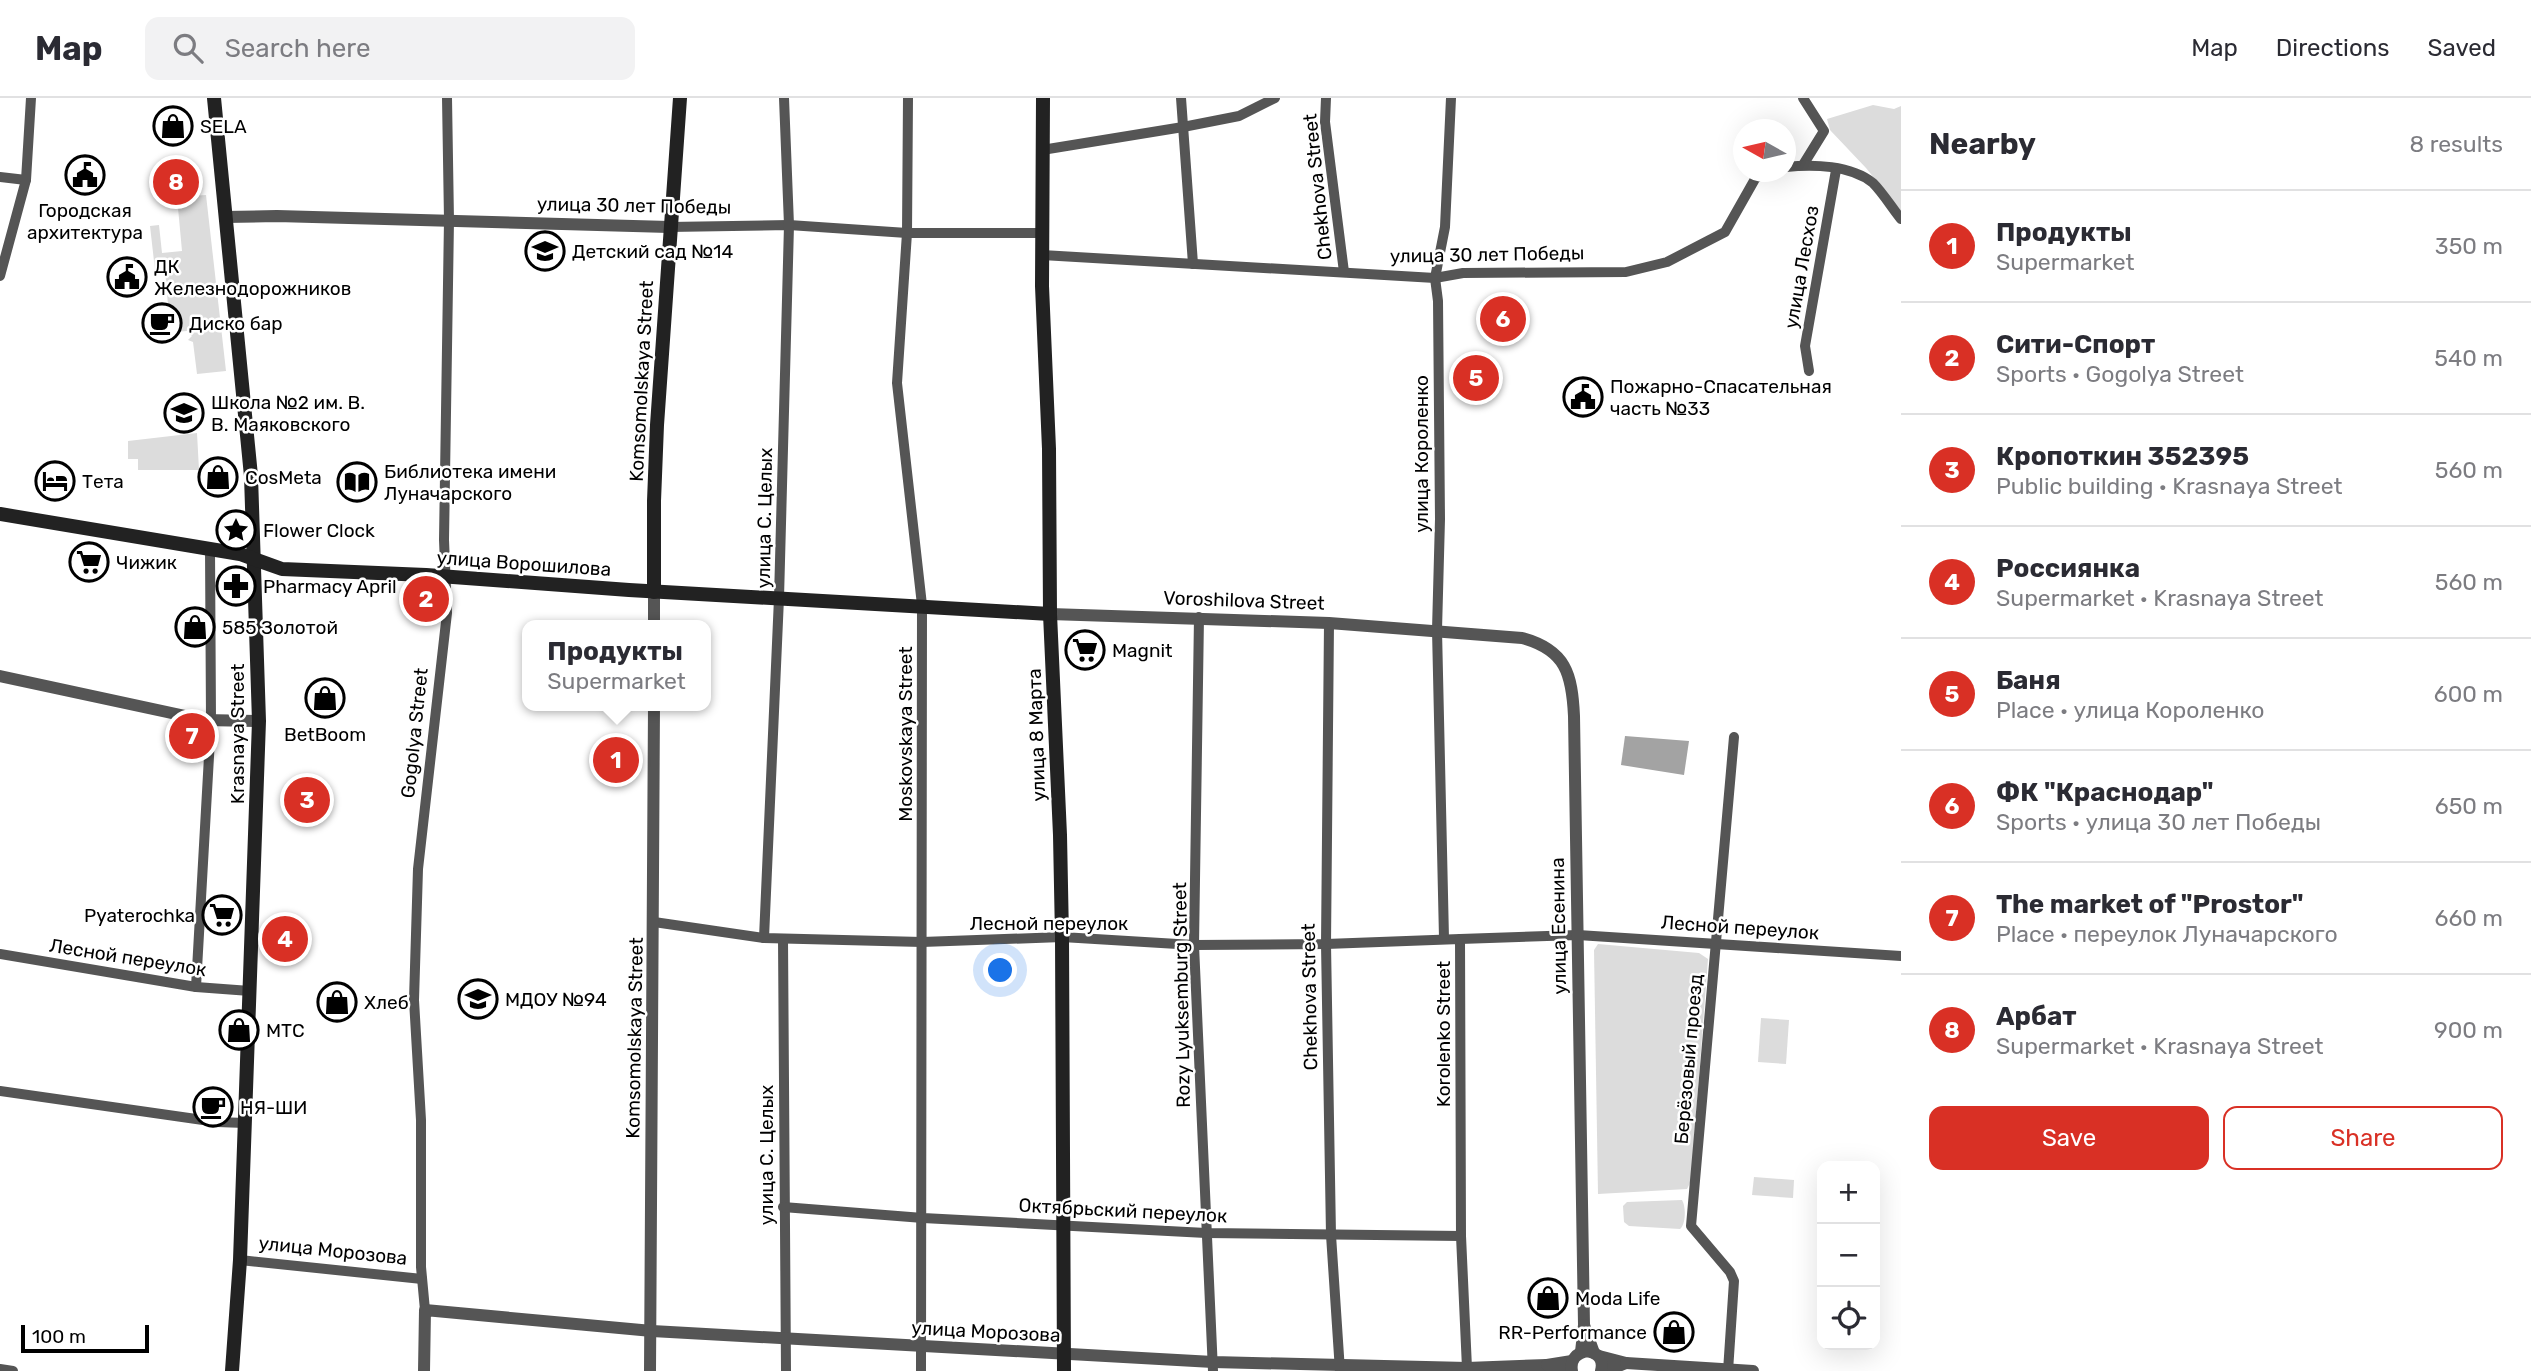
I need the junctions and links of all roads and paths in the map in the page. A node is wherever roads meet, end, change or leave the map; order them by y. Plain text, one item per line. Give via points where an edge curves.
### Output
1 (31, 98) edge
2 (215, 98) edge
3 (447, 98) edge
4 (680, 98) edge
5 (784, 98) edge
6 (908, 98) edge
7 (1043, 98) edge
8 (1181, 98) edge
9 (1275, 98) edge
10 (1326, 98) edge
11 (1451, 98) edge
12 (1803, 98) edge
13 (1183, 127) junction
14 (1042, 150) junction
15 (1803, 165) junction
16 (1796, 166) edge
17 (1840, 170) junction
18 (0, 177) edge
19 (26, 180) junction
20 (1753, 182) edge
21 (225, 217) junction
22 (1901, 219) edge
23 (449, 220) junction
24 (789, 225) junction
25 (669, 227) junction
26 (907, 233) junction
27 (1042, 233) junction
28 (1042, 255) junction
29 (1193, 264) junction
30 (1344, 272) junction
31 (0, 276) edge
32 (1435, 278) junction
33 (1809, 371) dead end
34 (0, 514) edge
35 (210, 549) junction
36 (255, 559) junction
37 (445, 576) junction
38 (654, 592) junction
39 (779, 598) junction
40 (922, 606) junction
41 (1050, 614) junction
42 (1199, 617) junction
43 (654, 620) edge
44 (1329, 623) junction
45 (1437, 630) junction
46 (0, 676) edge
47 (654, 711) edge
48 (211, 721) junction
49 (259, 721) junction
50 (1734, 737) dead end
51 (654, 922) junction
52 (1578, 935) junction
53 (1062, 937) junction
54 (764, 938) junction
55 (1444, 938) junction
56 (783, 939) junction
57 (1460, 939) junction
58 (922, 942) junction
59 (1716, 943) junction
60 (1326, 944) junction
61 (1195, 945) junction
62 (0, 954) edge
63 (1901, 956) edge
64 (196, 987) junction
65 (250, 991) junction
66 (0, 1091) edge
67 (245, 1123) junction
68 (783, 1207) junction
69 (923, 1218) junction
70 (1062, 1224) junction
71 (1206, 1233) junction
72 (1331, 1235) junction
73 (1461, 1237) junction
74 (240, 1259) junction
75 (422, 1279) junction
76 (425, 1310) junction
77 (652, 1331) junction
78 (786, 1340) junction
79 (921, 1347) junction
80 (1064, 1354) junction
81 (1581, 1361) edge
82 (1626, 1363) junction
83 (1213, 1366) edge
84 (1340, 1368) edge
85 (0, 1369) edge
86 (1475, 1369) edge
87 (1728, 1370) edge
88 (13, 1371) edge
89 (232, 1371) edge
90 (424, 1371) edge
91 (650, 1371) edge
92 (786, 1371) edge
93 (921, 1371) edge
94 (1064, 1371) edge
95 (1604, 1371) edge
96 (1753, 1371) edge

1 - 19 street
2 - 21 main road, Krasnaya Street
3 - 23 street, Gogolya Street
4 - 25 main road, Komsomolskaya Street
5 - 24 street, улица С. Целых
6 - 26 street, Moskovskaya Street
7 - 14 main road, улица 8 Марта
8 - 13 street
9 - 13 street via 1239,116
10 - 30 street, Chekhova Street
11 - 32 street via 1446,227
12 - 15 street via 1824,131
13 - 14 street
13 - 29 street
14 - 27 main road, улица 8 Марта
15 - 16 street
15 - 17 street
17 - 22 street via 1872,183
17 - 33 street, улица Лесхоз via 1805,346
18 - 19 street
19 - 31 street
20 - 32 street, улица 30 лет Победы via 1725,232 1667,262 1626,272 1463,273
21 - 23 street, улица 30 лет Победы
21 - 36 main road, Krasnaya Street
23 - 25 street, улица 30 лет Победы
23 - 37 street, Gogolya Street
24 - 25 street, улица 30 лет Победы
24 - 26 street, улица 30 лет Победы
24 - 39 street, улица С. Целых
25 - 38 main road, Komsomolskaya Street via 654,501
26 - 27 street, улица 30 лет Победы
26 - 40 street, Moskovskaya Street via 897,383
27 - 28 main road, улица 8 Марта
28 - 29 street, улица 30 лет Победы
28 - 41 main road, улица 8 Марта
29 - 30 street, улица 30 лет Победы
30 - 32 street, улица 30 лет Победы
32 - 45 street, улица Короленко via 1440,519
34 - 35 main road, улица Ворошилова
35 - 36 main road, улица Ворошилова
35 - 48 street, Krasnaya Street
36 - 37 main road, улица Ворошилова via 282,569
36 - 49 main road, Krasnaya Street
37 - 38 main road, улица Ворошилова
37 - 75 street, Gogolya Street via 447,613 418,869 414,1000 421,1120
38 - 39 main road, улица Ворошилова
38 - 43 street, Komsomolskaya Street
39 - 40 main road, улица Ворошилова
39 - 54 street, улица С. Целых
40 - 41 main road, улица Ворошилова
40 - 58 street, Moskovskaya Street
41 - 42 street, Voroshilova Street
41 - 53 main road, улица 8 Марта
42 - 44 street, Voroshilova Street
42 - 61 street, Rozy Lyuksemburg Street
44 - 45 street, Voroshilova Street
44 - 60 street, Chekhova Street
45 - 52 street, улица Есенина via 1522,638 1555,654 1566,668 1574,716
45 - 55 street, Korolenko Street
46 - 48 street
47 - 51 street, Komsomolskaya Street
48 - 49 street
48 - 64 street, Krasnaya Street
49 - 65 main road, Krasnaya Street
50 - 59 street, Берёзовый проезд
51 - 54 street, Лесной переулок
51 - 77 street, Komsomolskaya Street
52 - 57 street, Лесной переулок
52 - 59 street, Лесной переулок
52 - 81 street, улица Есенина
53 - 58 street, Лесной переулок
53 - 61 street, Лесной переулок
53 - 70 main road, улица 8 Марта
54 - 56 street, Лесной переулок
55 - 57 street, Korolenko Street
55 - 60 street, Лесной переулок
56 - 58 street, Лесной переулок
56 - 68 street, улица С. Целых
57 - 73 street, Korolenko Street
58 - 69 street, Moskovskaya Street
59 - 63 street, Лесной переулок
59 - 87 street, Берёзовый проезд via 1691,1226 1734,1281
60 - 61 street, Лесной переулок
60 - 72 street, Chekhova Street
61 - 71 street, Rozy Lyuksemburg Street
62 - 64 street, Лесной переулок
64 - 65 street, Лесной переулок
65 - 67 main road, Krasnaya Street
66 - 67 street
67 - 74 main road, Krasnaya Street
68 - 69 street, Октябрьский переулок
68 - 78 street, улица С. Целых
69 - 70 street, Октябрьский переулок
69 - 79 street, Moskovskaya Street
70 - 71 street, Октябрьский переулок
70 - 80 main road, улица 8 Марта
71 - 72 street, Октябрьский переулок
71 - 83 street, Rozy Lyuksemburg Street
72 - 73 street, Октябрьский переулок
72 - 84 street, Chekhova Street
73 - 86 street, Korolenko Street
74 - 75 street, улица Морозова
74 - 89 main road, Krasnaya Street
75 - 76 street, Gogolya Street
76 - 77 street, улица Морозова
76 - 90 street, Gogolya Street
77 - 78 street, улица Морозова
77 - 91 street, Komsomolskaya Street
78 - 79 street, улица Морозова
78 - 92 street, улица С. Целых
79 - 80 street, улица Морозова
79 - 93 street, Moskovskaya Street
80 - 83 street, улица Морозова
80 - 94 main road, улица 8 Марта
81 - 82 street
81 - 86 street, улица Морозова
81 - 95 street, улица Есенина via 1602,1361
82 - 87 street
82 - 95 street
83 - 84 street, улица Морозова
84 - 86 street, улица Морозова
85 - 88 street
87 - 96 street

